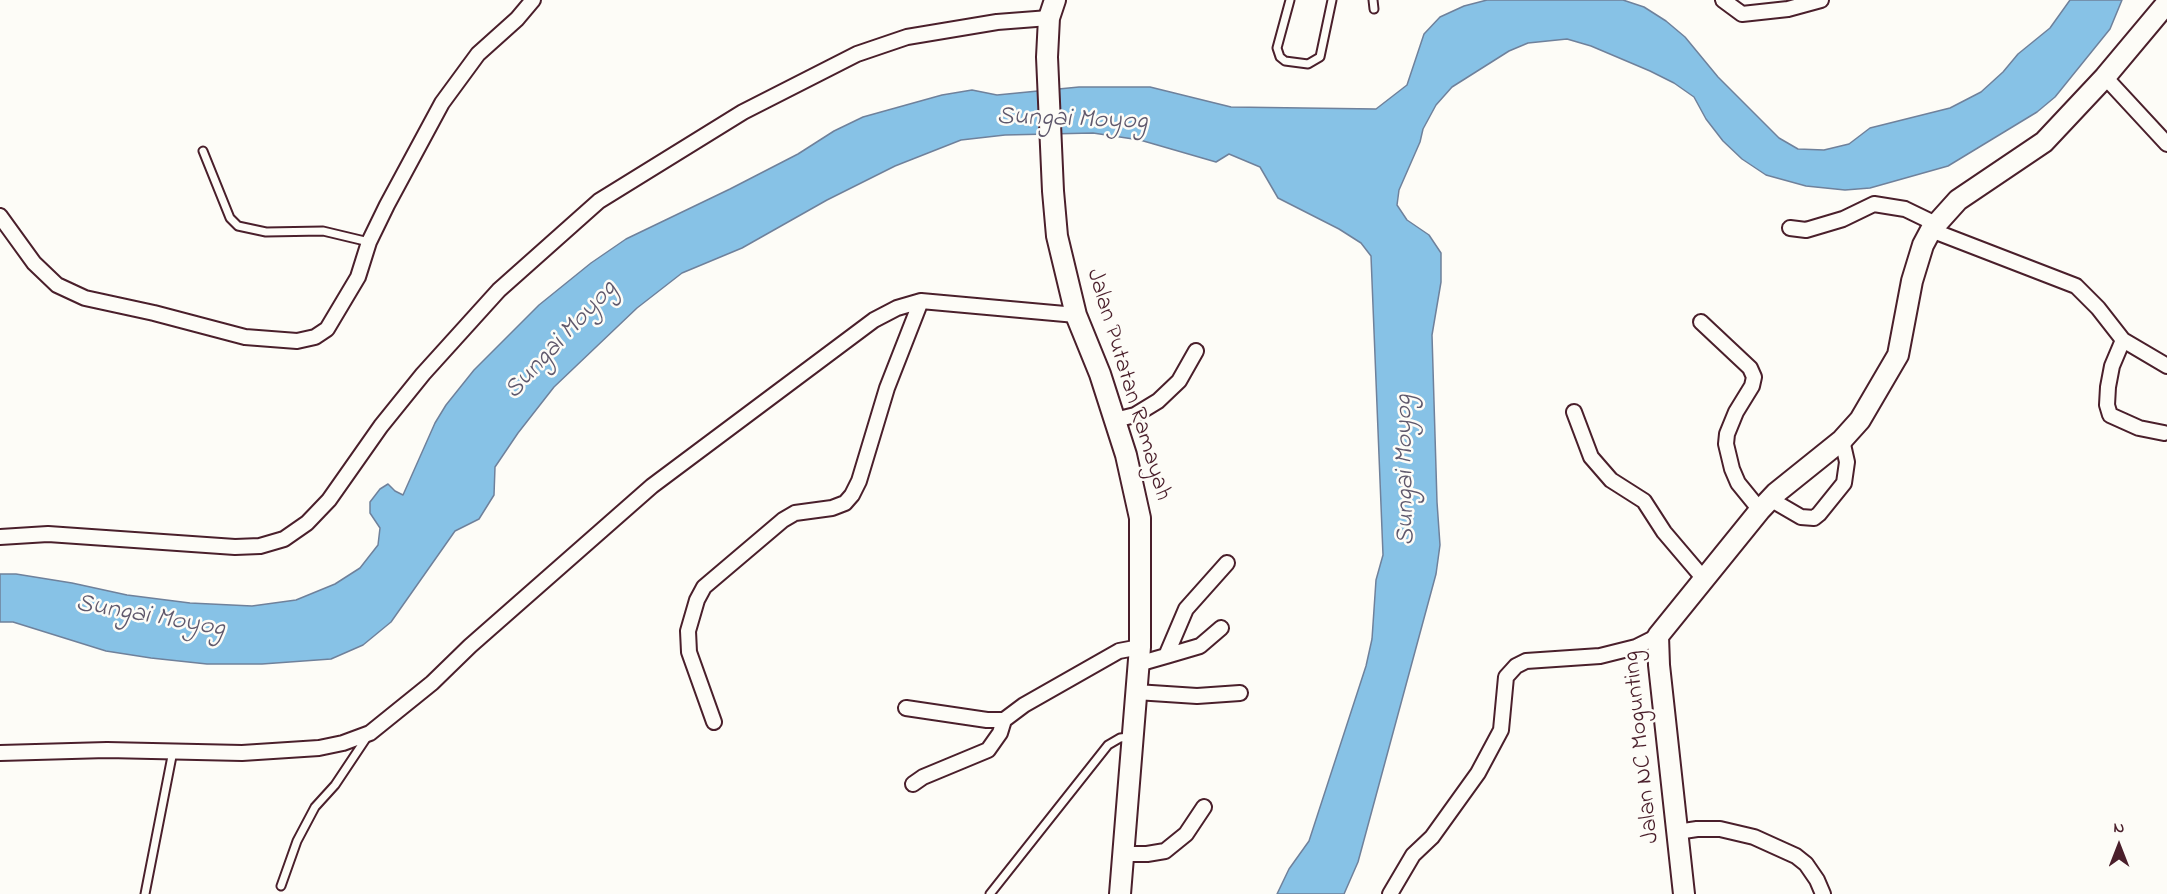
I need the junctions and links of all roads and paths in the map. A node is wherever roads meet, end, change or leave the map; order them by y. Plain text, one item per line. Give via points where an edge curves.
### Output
1 (533, 0) edge
2 (1290, 0) edge
3 (1332, 0) edge
4 (1373, 0) edge
5 (1723, 0) edge
6 (1821, 0) edge
7 (2167, 3) edge
8 (1052, 9) edge
9 (1374, 9) dead end
10 (2105, 77) junction
11 (2167, 144) edge
12 (203, 151) dead end
13 (0, 216) edge
14 (1934, 227) junction
15 (1790, 228) dead end
16 (369, 243) junction
17 (921, 302) junction
18 (1076, 315) junction
19 (1701, 322) dead end
20 (2123, 340) junction
21 (1196, 351) dead end
22 (2167, 366) edge
23 (1574, 412) dead end
24 (1115, 420) junction
25 (2164, 433) dead end
26 (1842, 440) junction
27 (1765, 504) junction
28 (0, 537) edge
29 (1227, 563) dead end
30 (1704, 579) junction
31 (1221, 628) dead end
32 (1658, 636) junction
33 (1139, 656) junction
34 (1166, 656) junction
35 (1136, 692) junction
36 (1240, 693) dead end
37 (906, 708) dead end
38 (1004, 720) junction
39 (714, 722) dead end
40 (370, 733) junction
41 (1132, 736) junction
42 (173, 752) junction
43 (0, 753) edge
44 (913, 784) dead end
45 (1204, 807) dead end
46 (1677, 832) junction
47 (1122, 854) junction
48 (281, 886) dead end
49 (145, 894) edge
50 (990, 894) edge
51 (1120, 894) edge
52 (1390, 894) edge
53 (1684, 894) edge
54 (1823, 894) edge

1 - 16 street via 478,54 442,103
2 - 3 lane via 1277,48 1285,61 1308,64 1320,57
4 - 9 lane
5 - 6 street via 1742,14 1788,9
7 - 10 street, Jalan NC Mogunting
8 - 18 street, Jalan Putatan Ramayah via 1047,57 1053,191 1057,236
8 - 28 street via 907,37 857,54 743,112 598,201 500,290 423,374 329,500 284,539 260,546 235,547 48,534
10 - 11 street
10 - 14 street, Jalan NC Mogunting via 2044,142 1958,200
12 - 16 lane via 230,218 238,226 266,232 322,231
13 - 16 street via 34,263 57,285 86,298 246,337 288,341 306,340 327,329 358,277
14 - 15 street via 1905,209 1874,204 1844,219 1806,230
14 - 20 street via 2076,286
14 - 26 street, Jalan NC Mogunting via 1923,245 1912,281 1898,356 1860,420
17 - 18 street
17 - 39 street via 887,388 860,481 852,495 832,508 795,513 783,520 704,587 697,600 688,631 689,652
17 - 40 street via 874,320 674,468 432,683
18 - 24 street, Jalan Putatan Ramayah
19 - 27 street via 1750,368 1754,377 1726,444 1738,483
20 - 22 street
20 - 25 street via 2108,387 2106,405 2110,415 2139,428
21 - 24 street via 1179,381 1158,401 1136,415
23 - 30 street via 1591,457 1611,480 1644,501 1664,532
24 - 33 street, Jalan Putatan Ramayah via 1140,518
26 - 27 street, Jalan NC Mogunting
26 - 27 street via 1847,462 1844,483 1819,514 1814,518 1801,517
27 - 30 street, Jalan NC Mogunting
29 - 34 street via 1186,609
30 - 32 street, Jalan NC Mogunting
31 - 34 street via 1200,646
32 - 46 street, Jalan NC Mogunting
32 - 52 street via 1636,647 1600,656 1516,666 1506,677 1501,730 1479,773 1432,837 1413,855
33 - 34 street
33 - 35 street, Jalan Putatan Ramayah
33 - 38 street via 1119,651
35 - 36 street via 1197,696
35 - 41 street, Jalan Putatan Ramayah
37 - 38 street
38 - 44 street via 1000,734 988,750
40 - 42 street via 319,748
40 - 48 lane via 315,807 297,841
41 - 47 street, Jalan Putatan Ramayah
41 - 50 lane via 1108,745
42 - 43 street
42 - 49 lane
45 - 47 street via 1186,834 1165,851
46 - 53 street, Jalan NC Mogunting
46 - 54 street via 1720,829 1755,837 1806,864
47 - 51 street, Jalan Putatan Ramayah

